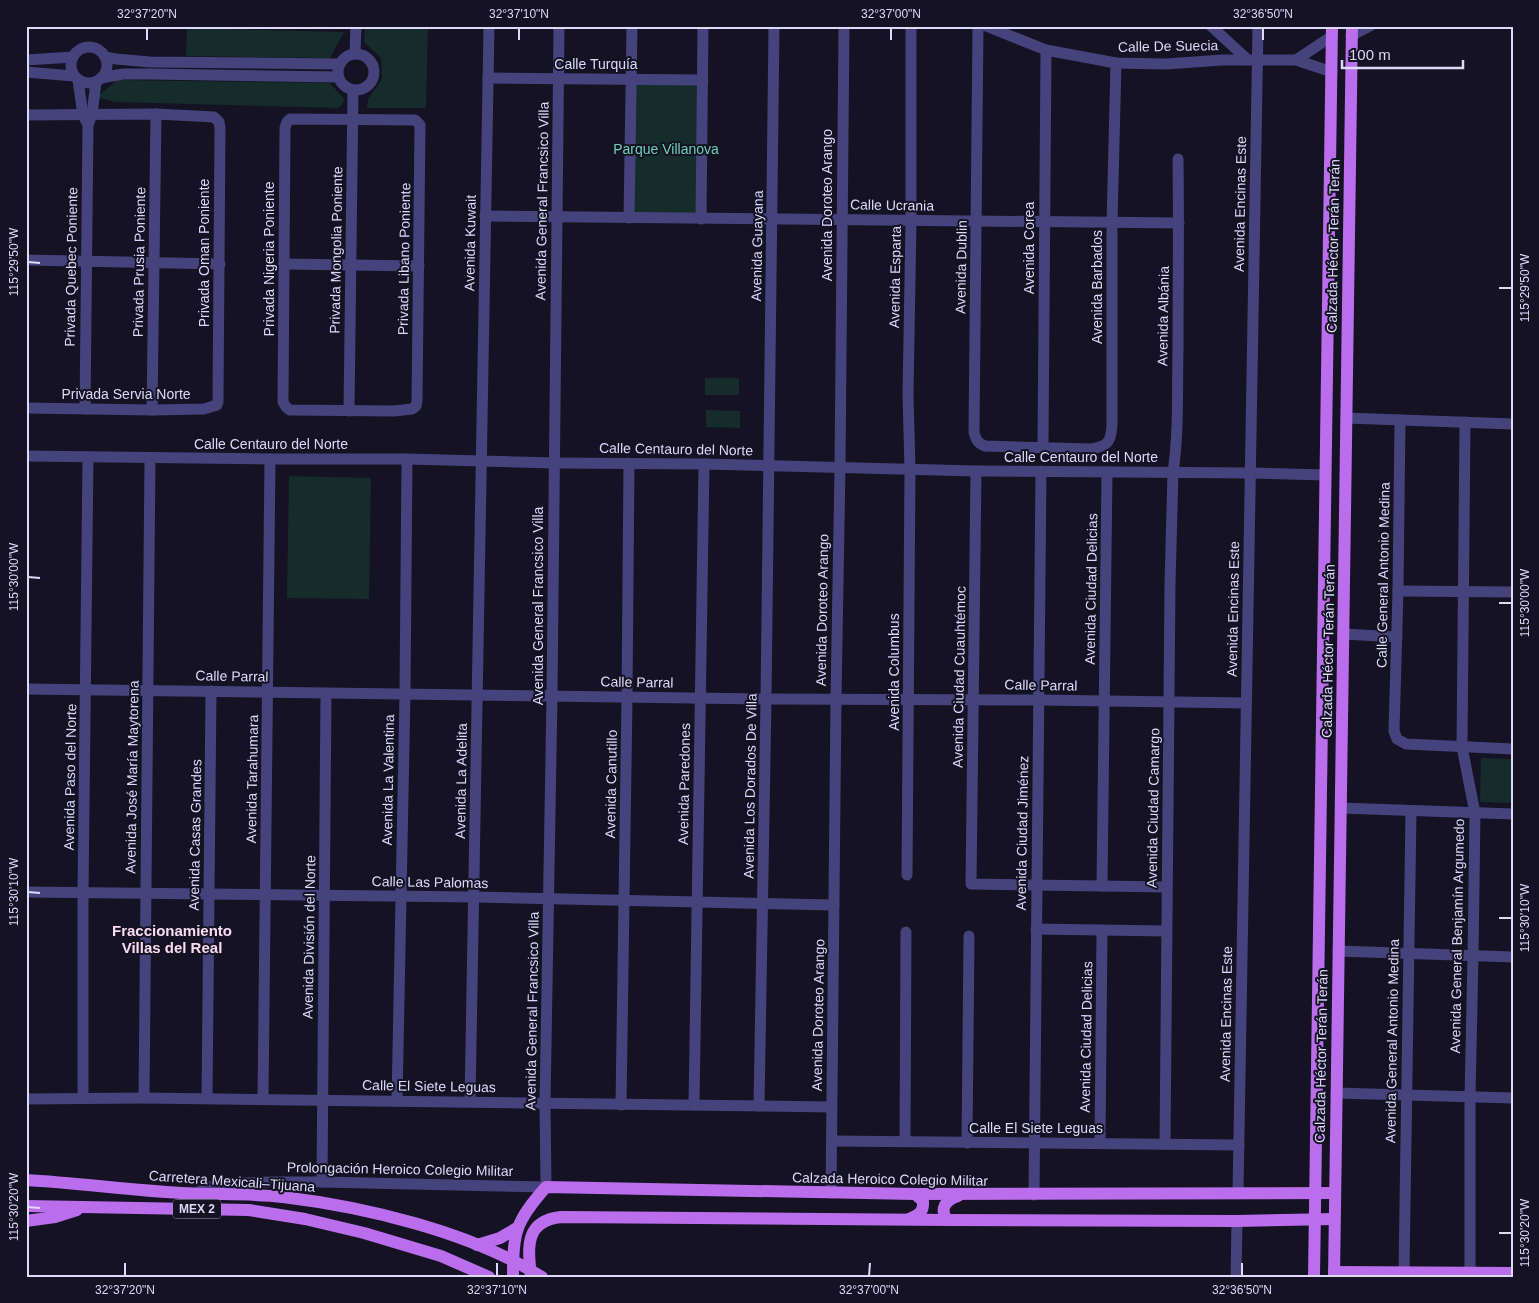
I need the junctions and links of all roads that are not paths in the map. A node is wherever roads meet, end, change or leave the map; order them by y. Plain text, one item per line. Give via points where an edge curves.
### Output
1 (356, 26) edge
2 (489, 26) edge
3 (559, 26) edge
4 (632, 26) edge
5 (703, 26) edge
6 (774, 26) edge
7 (844, 26) edge
8 (912, 26) edge
9 (978, 26) edge
10 (986, 26) edge
11 (1211, 26) edge
12 (1258, 26) edge
13 (1370, 26) edge
14 (1332, 31) edge
15 (1352, 31) edge
16 (1046, 50) junction
17 (355, 53) junction
18 (105, 56) junction
19 (73, 57) junction
20 (26, 60) edge
21 (1253, 60) junction
22 (1296, 60) junction
23 (1116, 63) junction
24 (340, 64) junction
25 (212, 69) junction
26 (26, 72) edge
27 (1332, 72) junction
28 (338, 77) junction
29 (76, 78) junction
30 (488, 78) junction
31 (559, 79) junction
32 (631, 79) junction
33 (99, 80) junction
34 (703, 80) junction
35 (353, 90) junction
36 (156, 114) junction
37 (28, 115) edge
38 (87, 118) junction
39 (353, 120) junction
40 (1178, 159) dead end
41 (486, 216) junction
42 (557, 217) junction
43 (629, 218) junction
44 (701, 219) junction
45 (772, 219) junction
46 (842, 220) junction
47 (911, 221) junction
48 (977, 221) junction
49 (1044, 222) junction
50 (1112, 222) junction
51 (1179, 223) junction
52 (26, 260) edge
53 (86, 262) junction
54 (154, 263) junction
55 (220, 264) junction
56 (284, 264) junction
57 (351, 265) junction
58 (420, 266) junction
59 (1328, 305) junction
60 (218, 396) joint
61 (26, 408) edge
62 (85, 409) junction
63 (152, 410) junction
64 (349, 411) junction
65 (1346, 418) junction
66 (1400, 420) junction
67 (1465, 422) junction
68 (1513, 424) edge
69 (1043, 446) junction
70 (26, 456) edge
71 (88, 457) junction
72 (150, 458) junction
73 (270, 459) junction
74 (407, 459) junction
75 (482, 460) junction
76 (554, 463) junction
77 (629, 463) junction
78 (704, 464) junction
79 (26, 465) edge
80 (769, 466) junction
81 (840, 467) junction
82 (910, 469) junction
83 (976, 471) junction
84 (1040, 471) junction
85 (1107, 472) junction
86 (1173, 472) junction
87 (1251, 473) junction
88 (1325, 475) junction
89 (1344, 575) junction
90 (1398, 591) junction
91 (1463, 591) junction
92 (1513, 592) edge
93 (1343, 634) junction
94 (1397, 637) junction
95 (26, 689) edge
96 (86, 689) junction
97 (148, 690) junction
98 (211, 691) junction
99 (268, 692) junction
100 (326, 693) junction
101 (405, 694) junction
102 (478, 695) junction
103 (552, 696) junction
104 (627, 697) junction
105 (701, 698) junction
106 (766, 699) junction
107 (836, 699) junction
108 (909, 700) junction
109 (973, 700) junction
110 (1038, 700) junction
111 (1104, 701) junction
112 (1169, 702) junction
113 (1246, 703) junction
114 (1462, 747) junction
115 (1513, 749) edge
116 (1341, 808) junction
117 (1411, 811) junction
118 (1474, 813) junction
119 (1513, 814) edge
120 (907, 875) dead end
121 (1037, 885) junction
122 (1102, 886) junction
123 (1320, 886) junction
124 (1167, 887) junction
125 (26, 892) edge
126 (83, 893) junction
127 (146, 894) junction
128 (209, 895) junction
129 (266, 896) junction
130 (324, 896) junction
131 (401, 897) junction
132 (474, 897) junction
133 (549, 899) junction
134 (624, 901) junction
135 (697, 901) junction
136 (763, 904) junction
137 (834, 905) junction
138 (1036, 929) junction
139 (1102, 930) junction
140 (1166, 931) junction
141 (906, 932) dead end
142 (969, 936) dead end
143 (1338, 952) junction
144 (1408, 953) junction
145 (1473, 956) junction
146 (1513, 957) edge
147 (1336, 1093) junction
148 (1405, 1095) junction
149 (1470, 1096) junction
150 (83, 1097) junction
151 (144, 1098) junction
152 (207, 1098) junction
153 (1513, 1098) edge
154 (26, 1099) edge
155 (263, 1099) junction
156 (323, 1100) junction
157 (397, 1100) junction
158 (470, 1102) junction
159 (545, 1103) junction
160 (620, 1105) junction
161 (694, 1105) junction
162 (759, 1106) junction
163 (832, 1107) junction
164 (832, 1141) junction
165 (905, 1141) junction
166 (967, 1143) junction
167 (1034, 1143) junction
168 (1100, 1143) junction
169 (1165, 1144) junction
170 (1239, 1145) junction
171 (26, 1176) edge
172 (26, 1180) edge
173 (47, 1181) junction
174 (322, 1182) junction
175 (546, 1187) junction
176 (1238, 1192) junction
177 (180, 1193) junction
178 (195, 1193) junction
179 (831, 1193) junction
180 (1315, 1193) junction
181 (1334, 1193) junction
182 (915, 1194) junction
183 (963, 1194) junction
184 (1034, 1195) junction
185 (26, 1206) edge
186 (88, 1207) junction
187 (143, 1207) junction
188 (906, 1219) junction
189 (1315, 1219) junction
190 (1334, 1219) junction
191 (947, 1220) junction
192 (26, 1221) edge
193 (1237, 1221) junction
194 (517, 1228) junction
195 (477, 1245) junction
196 (513, 1260) junction
197 (1404, 1272) junction
198 (1470, 1272) junction
199 (530, 1273) edge
200 (1513, 1273) edge
201 (1334, 1274) edge
202 (1373, 1274) edge
203 (489, 1277) edge
204 (512, 1277) edge
205 (542, 1277) edge
206 (1236, 1277) edge
207 (1314, 1277) edge

1 - 17 street
2 - 30 street, Avenida Kuwait
3 - 31 street, Avenida General Francsico Villa
4 - 32 street
5 - 34 street
6 - 45 street, Avenida Guayana
7 - 46 street, Avenida Doroteo Arango
8 - 47 street, Avenida Esparta
9 - 48 street, Avenida Dublin
10 - 16 street, Calle De Suecia
11 - 21 street
12 - 21 street, Avenida Encinas Este
13 - 15 street
14 - 22 street
14 - 27 main road, Calzada Héctor Terán Terán
15 - 65 main road, Calzada Héctor Terán Terán
16 - 23 street, Calle De Suecia
16 - 49 street, Avenida Corea
17 - 24 street
17 - 35 street via 369,58 374,66 374,76 367,87
18 - 19 street via 89,47 81,49
18 - 25 street
18 - 33 street via 106,70
19 - 20 street
19 - 29 street via 71,67
21 - 22 street, Calle De Suecia
21 - 23 street, Calle De Suecia
21 - 87 street, Avenida Encinas Este
22 - 27 street, Calle De Suecia
23 - 50 street, Avenida Barbados
24 - 25 street
24 - 28 street
25 - 28 street
25 - 33 street via 123,74
26 - 29 street
27 - 59 main road, Calzada Héctor Terán Terán
28 - 35 street via 344,86
29 - 33 street via 88,84
29 - 38 street, Privada Quebec Poniente
30 - 31 street, Calle Turquía
30 - 41 street, Avenida Kuwait
31 - 32 street, Calle Turquía
31 - 42 street, Avenida General Francsico Villa
32 - 34 street, Calle Turquía
32 - 43 street
33 - 38 street, Privada Quebec Poniente
34 - 44 street
35 - 39 street, Privada Mongolia Poniente
36 - 38 street
36 - 54 street, Privada Prusia Poniente
36 - 55 street, Privada Oman Poniente via 209,116 217,120 220,128
37 - 38 street
38 - 53 street, Privada Quebec Poniente
39 - 56 street, Privada Nigeria Poniente via 290,118 287,122
39 - 57 street, Privada Mongolia Poniente
39 - 58 street, Privada Libano Poniente via 415,120 420,125
40 - 51 street, Avenida Albánia
41 - 42 street, Calle Ucrania
41 - 75 street, Avenida Kuwait
42 - 43 street, Calle Ucrania
42 - 76 street, Avenida General Francsico Villa
43 - 44 street, Calle Ucrania
44 - 45 street, Calle Ucrania
45 - 46 street, Calle Ucrania
45 - 80 street, Avenida Guayana
46 - 47 street, Calle Ucrania
46 - 81 street, Avenida Doroteo Arango
47 - 48 street, Calle Ucrania
47 - 82 street, Avenida Esparta
48 - 49 street, Calle Ucrania
48 - 69 street, Avenida Dublin via 976,439 985,446
49 - 50 street, Calle Ucrania
49 - 69 street, Avenida Corea
50 - 51 street, Calle Ucrania
50 - 69 street, Avenida Barbados via 1110,439 1106,445 1091,448
51 - 86 street, Avenida Albánia via 1177,421
52 - 53 street
53 - 54 street
53 - 62 street, Privada Quebec Poniente
54 - 55 street
54 - 63 street, Privada Prusia Poniente
55 - 60 street, Privada Oman Poniente
56 - 57 street
56 - 64 street, Privada Nigeria Poniente via 283,402 290,410
57 - 58 street
57 - 64 street, Privada Mongolia Poniente
58 - 64 street, Privada Libano Poniente via 416,406 405,411
59 - 65 main road via 1334,323 1334,402
59 - 88 main road, Calzada Héctor Terán Terán
60 - 63 street, Privada Servia Norte via 217,405 212,408
61 - 62 street, Privada Servia Norte
62 - 63 street, Privada Servia Norte
65 - 66 street
65 - 89 main road, Calzada Héctor Terán Terán
66 - 67 street
66 - 90 street, Calle General Antonio Medina
67 - 68 street
67 - 91 street, Avenida General Benjamín Argumedo
70 - 71 street, Calle Centauro del Norte
70 - 79 street
71 - 72 street, Calle Centauro del Norte
71 - 96 street, Avenida Paso del Norte
72 - 73 street, Calle Centauro del Norte
72 - 97 street, Avenida José María Maytorena
73 - 74 street, Calle Centauro del Norte
73 - 99 street, Avenida Tarahumara
74 - 75 street, Calle Centauro del Norte
74 - 101 street, Avenida La Valentina
75 - 76 street, Calle Centauro del Norte
75 - 102 street, Avenida La Adelita
76 - 77 street, Calle Centauro del Norte
76 - 103 street, Avenida General Francsico Villa
77 - 78 street, Calle Centauro del Norte
77 - 104 street, Avenida Canutillo
78 - 80 street, Calle Centauro del Norte
78 - 105 street, Avenida Paredones
80 - 81 street, Calle Centauro del Norte
80 - 106 street, Avenida Los Dorados De Villa
81 - 82 street, Calle Centauro del Norte
81 - 107 street, Avenida Doroteo Arango
82 - 83 street, Calle Centauro del Norte
82 - 108 street, Avenida Columbus
83 - 84 street, Calle Centauro del Norte
83 - 109 street, Avenida Ciudad Cuauhtémoc
84 - 85 street, Calle Centauro del Norte
84 - 110 street, Avenida Ciudad Jiménez
85 - 86 street, Calle Centauro del Norte
85 - 111 street, Avenida Ciudad Delicias
86 - 87 street, Calle Centauro del Norte
86 - 112 street, Avenida Ciudad Camargo
87 - 88 street, Calle Centauro del Norte
87 - 113 street, Avenida Encinas Este
88 - 89 main road via 1334,484 1339,497 1340,563
88 - 123 main road, Calzada Héctor Terán Terán
89 - 93 main road, Calzada Héctor Terán Terán
90 - 91 street
90 - 94 street, Calle General Antonio Medina
91 - 92 street
91 - 114 street, Avenida General Benjamín Argumedo
93 - 94 street
93 - 116 main road, Calzada Héctor Terán Terán
94 - 114 street, Calle General Antonio Medina via 1394,732 1397,739 1406,744
95 - 96 street, Calle Parral
96 - 97 street, Calle Parral
96 - 126 street, Avenida Paso del Norte
97 - 98 street, Calle Parral
97 - 127 street, Avenida José María Maytorena
98 - 99 street, Calle Parral
98 - 128 street, Avenida Casas Grandes
99 - 100 street, Calle Parral
99 - 129 street, Avenida Tarahumara
100 - 101 street, Calle Parral
100 - 130 street, Avenida División del Norte
101 - 102 street, Calle Parral
101 - 131 street, Avenida La Valentina
102 - 103 street, Calle Parral
102 - 132 street, Avenida La Adelita
103 - 104 street, Calle Parral
103 - 133 street, Avenida General Francsico Villa
104 - 105 street, Calle Parral
104 - 134 street, Avenida Canutillo
105 - 106 street, Calle Parral
105 - 135 street, Avenida Paredones
106 - 107 street, Calle Parral
106 - 136 street, Avenida Los Dorados De Villa
107 - 108 street, Calle Parral
107 - 137 street, Avenida Doroteo Arango
108 - 109 street, Calle Parral
108 - 120 street, Avenida Columbus
109 - 110 street, Calle Parral
109 - 121 street, Avenida Ciudad Cuauhtémoc via 971,884
110 - 111 street, Calle Parral
110 - 121 street, Avenida Ciudad Jiménez
111 - 112 street, Calle Parral
111 - 122 street, Avenida Ciudad Delicias
112 - 113 street, Calle Parral
112 - 124 street, Avenida Ciudad Camargo
113 - 170 street, Avenida Encinas Este
114 - 115 street
114 - 118 street, Avenida General Benjamín Argumedo
116 - 117 street
116 - 143 main road, Calzada Héctor Terán Terán
117 - 118 street
117 - 144 street, Avenida General Antonio Medina
118 - 119 street
118 - 145 street, Avenida General Benjamín Argumedo
121 - 122 street
121 - 138 street, Avenida Ciudad Jiménez
122 - 124 street
123 - 143 main road via 1328,942
123 - 180 main road, Calzada Héctor Terán Terán
124 - 140 street, Avenida Ciudad Camargo
125 - 126 street, Calle Las Palomas
126 - 127 street, Calle Las Palomas
126 - 150 street, Avenida Paso del Norte
127 - 128 street, Calle Las Palomas
127 - 151 street, Avenida José María Maytorena
128 - 129 street, Calle Las Palomas
128 - 152 street, Avenida Casas Grandes
129 - 130 street, Calle Las Palomas
129 - 155 street, Avenida Tarahumara
130 - 131 street, Calle Las Palomas
130 - 156 street, Avenida División del Norte
131 - 132 street, Calle Las Palomas
131 - 157 street, Avenida La Valentina
132 - 133 street, Calle Las Palomas
132 - 158 street, Avenida La Adelita
133 - 134 street, Calle Las Palomas
133 - 159 street, Avenida General Francsico Villa
134 - 135 street, Calle Las Palomas
134 - 160 street, Avenida Canutillo
135 - 136 street, Calle Las Palomas
135 - 161 street, Avenida Paredones
136 - 137 street, Calle Las Palomas
136 - 162 street, Avenida Los Dorados De Villa
137 - 163 street, Avenida Doroteo Arango
138 - 139 street
138 - 167 street, Avenida Ciudad Jiménez
139 - 140 street
139 - 168 street, Avenida Ciudad Delicias
140 - 169 street, Avenida Ciudad Camargo
141 - 165 street
142 - 166 street
143 - 144 street
143 - 147 main road, Calzada Héctor Terán Terán
144 - 145 street
144 - 148 street, Avenida General Antonio Medina
145 - 146 street
145 - 149 street, Avenida General Benjamín Argumedo
147 - 148 street
147 - 181 main road, Calzada Héctor Terán Terán
148 - 149 street
148 - 197 street, Avenida General Antonio Medina
149 - 153 street
149 - 198 street, Avenida General Benjamín Argumedo
150 - 151 street, Calle El Siete Leguas
150 - 154 street, Calle El Siete Leguas
151 - 152 street, Calle El Siete Leguas
152 - 155 street, Calle El Siete Leguas
155 - 156 street, Calle El Siete Leguas
156 - 157 street, Calle El Siete Leguas
156 - 174 street, Avenida División del Norte
157 - 158 street, Calle El Siete Leguas
158 - 159 street, Calle El Siete Leguas
159 - 160 street, Calle El Siete Leguas
159 - 175 street, Avenida General Francsico Villa
160 - 161 street, Calle El Siete Leguas
161 - 162 street, Calle El Siete Leguas
162 - 163 street, Calle El Siete Leguas
163 - 164 street, Avenida Doroteo Arango
164 - 165 street, Calle El Siete Leguas
164 - 179 street, Avenida Doroteo Arango
165 - 166 street, Calle El Siete Leguas
166 - 167 street, Calle El Siete Leguas
167 - 168 street, Calle El Siete Leguas
167 - 184 street, Avenida Ciudad Jiménez
168 - 169 street, Calle El Siete Leguas
169 - 170 street, Calle El Siete Leguas
170 - 176 street, Avenida Encinas Este
171 - 173 main road, MEX 2
172 - 173 main road
173 - 177 main road, Carretera Mexicali–Tijuana / MEX 2
174 - 175 street, Prolongación Heroico Colegio Militar
174 - 178 street, Prolongación Heroico Colegio Militar via 217,1184
175 - 179 main road, Calzada Heroico Colegio Militar
175 - 194 main road
176 - 180 main road, Calzada Heroico Colegio Militar
176 - 184 main road, Calzada Heroico Colegio Militar
177 - 178 main road, Carretera Mexicali–Tijuana / MEX 2
177 - 187 main road via 147,1198
178 - 195 main road, Carretera Mexicali–Tijuana / MEX 2 via 283,1197 371,1212 445,1232
179 - 182 main road, Calzada Heroico Colegio Militar
180 - 181 main road, Calzada Heroico Colegio Militar
180 - 189 main road, Calzada Héctor Terán Terán
181 - 190 main road, Calzada Héctor Terán Terán
182 - 183 main road, Calzada Heroico Colegio Militar
182 - 188 main road via 923,1201 922,1212
183 - 184 main road, Calzada Heroico Colegio Militar
183 - 191 main road via 946,1202 943,1210
185 - 186 main road, Carretera Mexicali–Tijuana / MEX 2
186 - 187 main road, Carretera Mexicali–Tijuana / MEX 2
186 - 192 main road
187 - 203 main road, Carretera Mexicali–Tijuana / MEX 2 via 249,1210 305,1219 441,1256
188 - 191 main road
188 - 199 main road via 553,1218 537,1226 529,1240
189 - 190 main road
189 - 193 main road
189 - 207 main road, Calzada Héctor Terán Terán
190 - 201 main road, Calzada Héctor Terán Terán
191 - 193 main road
193 - 206 street
194 - 195 main road via 500,1238
194 - 196 main road
195 - 196 main road, Carretera Mexicali–Tijuana / MEX 2
196 - 199 main road, Carretera Mexicali–Tijuana / MEX 2
196 - 204 main road
197 - 198 main road
197 - 202 main road
198 - 200 main road
199 - 205 main road, Carretera Mexicali–Tijuana / MEX 2
201 - 202 main road

